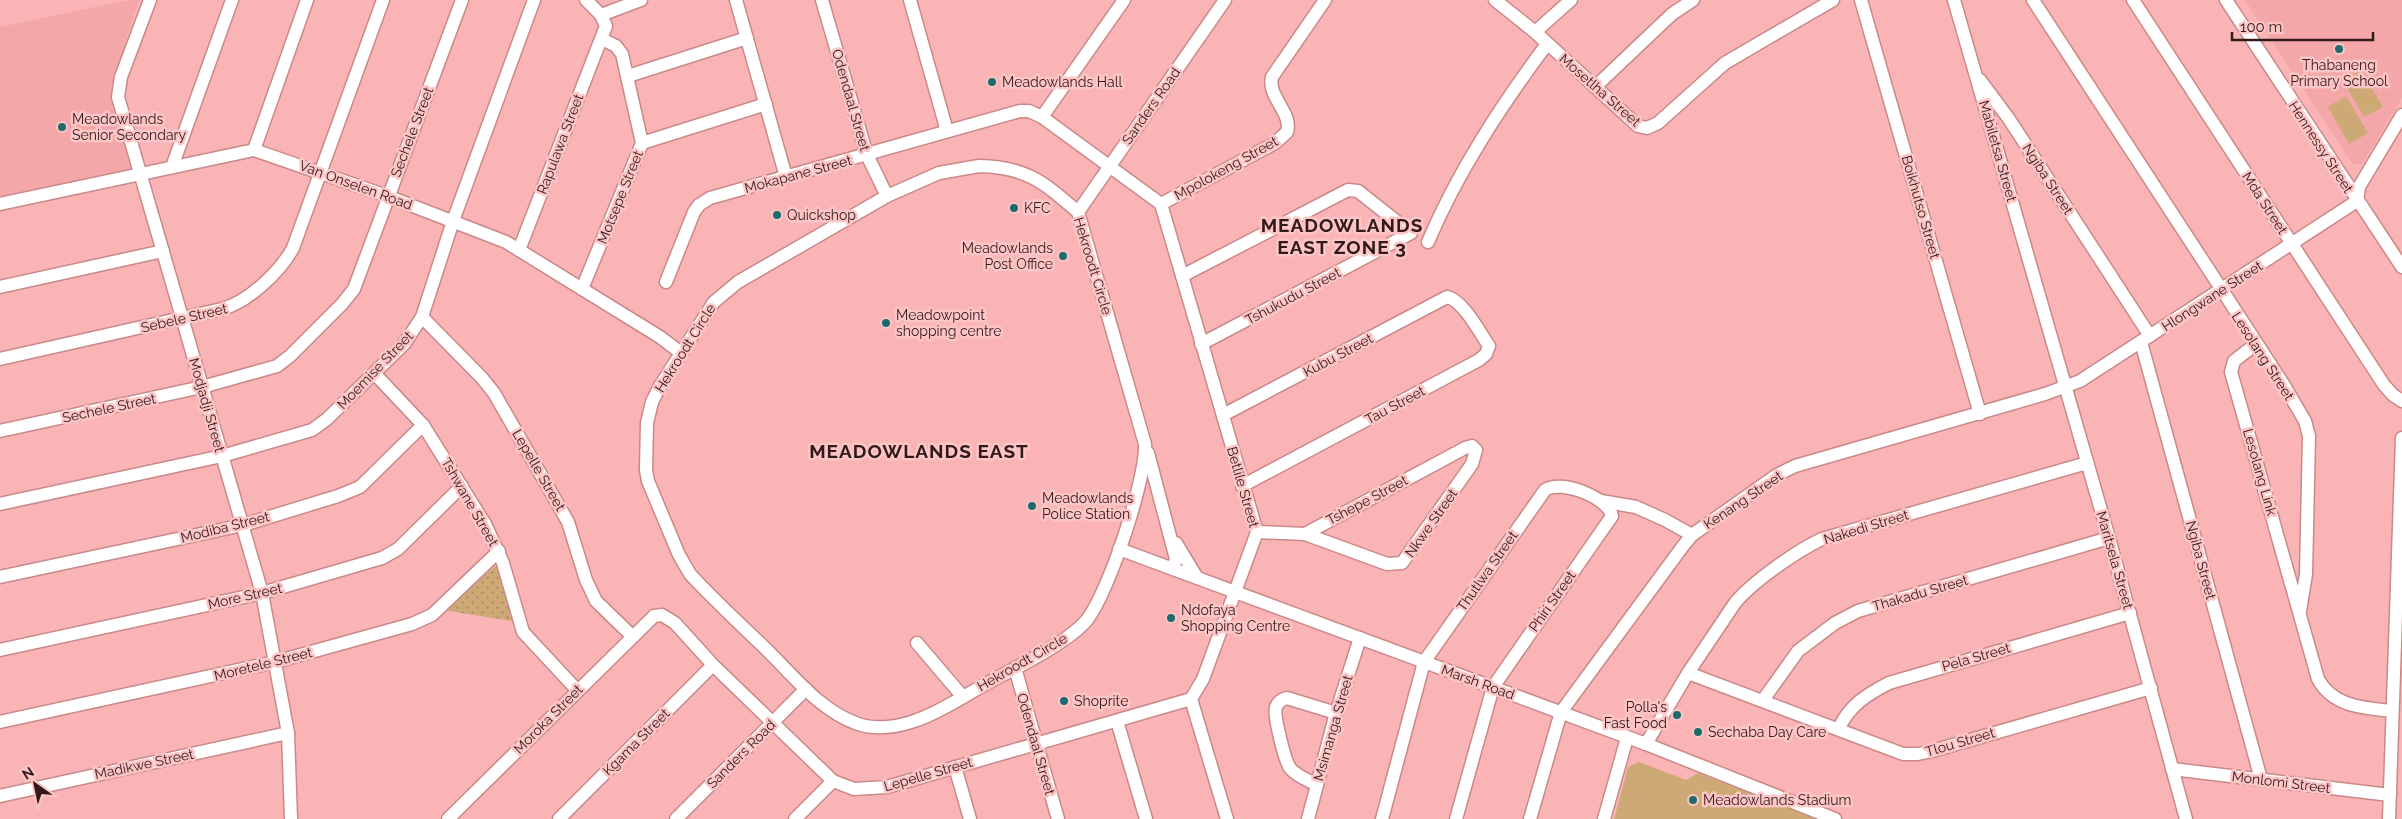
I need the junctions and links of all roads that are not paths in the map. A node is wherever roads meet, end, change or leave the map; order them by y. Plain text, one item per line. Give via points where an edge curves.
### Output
1 (150, 0) edge
2 (232, 0) edge
3 (307, 0) edge
4 (384, 0) edge
5 (462, 0) edge
6 (534, 0) edge
7 (586, 0) edge
8 (641, 0) edge
9 (736, 0) edge
10 (822, 0) edge
11 (910, 0) edge
12 (1124, 0) edge
13 (1225, 0) edge
14 (1325, 0) edge
15 (1495, 0) edge
16 (1571, 0) edge
17 (1693, 0) edge
18 (1833, 0) edge
19 (1861, 0) edge
20 (1954, 0) edge
21 (2033, 0) edge
22 (2132, 0) edge
23 (2226, 0) edge
24 (601, 15) junction
25 (1535, 32) junction
26 (748, 38) junction
27 (602, 39) junction
28 (1546, 44) junction
29 (1976, 74) junction
30 (628, 76) junction
31 (1595, 87) junction
32 (766, 104) junction
33 (2402, 115) edge
34 (1042, 117) junction
35 (947, 130) junction
36 (642, 143) junction
37 (254, 150) junction
38 (867, 155) junction
39 (172, 167) junction
40 (1109, 167) junction
41 (320, 173) junction
42 (140, 174) junction
43 (786, 177) junction
44 (387, 196) junction
45 (887, 196) junction
46 (2357, 201) junction
47 (0, 204) edge
48 (1161, 204) junction
49 (1078, 212) junction
50 (453, 221) junction
51 (1420, 236) junction
52 (2291, 244) junction
53 (519, 250) junction
54 (163, 251) junction
55 (2402, 267) edge
56 (1182, 276) junction
57 (666, 282) dead end
58 (0, 287) edge
59 (582, 288) junction
60 (2221, 290) junction
61 (1453, 298) joint
62 (2041, 302) joint
63 (422, 316) junction
64 (182, 320) junction
65 (2145, 339) junction
66 (1201, 344) junction
67 (2256, 344) junction
68 (681, 353) junction
69 (0, 359) edge
70 (374, 374) junction
71 (202, 387) junction
72 (2065, 388) junction
73 (2402, 401) edge
74 (1980, 414) junction
75 (1222, 415) junction
76 (424, 425) junction
77 (0, 431) edge
78 (2402, 438) edge
79 (1145, 444) junction
80 (1472, 446) joint
81 (222, 456) junction
82 (2087, 462) junction
83 (462, 486) junction
84 (1242, 486) junction
85 (1601, 501) junction
86 (0, 504) edge
87 (243, 525) junction
88 (1168, 527) junction
89 (1258, 532) junction
90 (1305, 534) junction
91 (1692, 536) junction
92 (2109, 538) junction
93 (1119, 549) junction
94 (499, 551) junction
95 (1173, 568) junction
96 (1196, 576) junction
97 (0, 577) edge
98 (1237, 591) junction
99 (262, 593) junction
100 (2300, 611) junction
101 (2130, 613) junction
102 (648, 620) joint
103 (632, 636) junction
104 (1360, 638) junction
105 (918, 643) dead end
106 (0, 650) edge
107 (275, 662) junction
108 (1424, 662) junction
109 (714, 665) junction
110 (1015, 668) junction
111 (1688, 674) junction
112 (1493, 687) junction
113 (2151, 688) junction
114 (806, 689) junction
115 (577, 690) junction
116 (963, 697) junction
117 (1191, 699) junction
118 (1763, 700) junction
119 (2392, 711) junction
120 (1561, 712) junction
121 (1336, 713) junction
122 (1117, 721) junction
123 (0, 722) edge
124 (773, 722) junction
125 (1838, 728) junction
126 (288, 733) junction
127 (1627, 738) junction
128 (1036, 744) junction
129 (1646, 744) junction
130 (955, 767) junction
131 (2172, 769) junction
132 (2260, 779) junction
133 (833, 781) junction
134 (1316, 785) junction
135 (2390, 795) junction
136 (0, 796) edge
137 (291, 819) edge
138 (448, 819) edge
139 (559, 819) edge
140 (676, 819) edge
141 (795, 819) edge
142 (970, 819) edge
143 (1058, 819) edge
144 (1146, 819) edge
145 (1227, 819) edge
146 (1308, 819) edge
147 (1382, 819) edge
148 (1456, 819) edge
149 (1530, 819) edge
150 (1604, 819) edge
151 (1835, 819) edge
152 (2186, 819) edge
153 (2389, 819) edge

1 - 42 street, Modjadji Street via 118,88
2 - 39 street
3 - 37 street
4 - 41 street, Sebele Street
5 - 44 street, Sechele Street
6 - 50 street, Moemise Street
7 - 24 street
8 - 24 street
9 - 26 street
10 - 38 street, Odendaal Street
11 - 35 street
12 - 34 street
13 - 40 street, Sanders Road
14 - 48 street, Mpolokeng Street via 1272,77 1273,93 1288,122 1287,132 1275,143
15 - 25 street, Mosetlha Street
16 - 25 street
17 - 31 street via 1676,10
18 - 31 street, Mosetlha Street via 1725,63 1650,127 1638,126
19 - 74 street, Boikhutso Street
20 - 29 street, Mabiletsa Street
21 - 60 street, Lesolang Street
22 - 52 street, Mda Street
23 - 46 street, Hennessy Street
24 - 27 street via 606,26
25 - 28 street, Mosetlha Street
26 - 30 street
26 - 32 street
27 - 30 street via 616,46 622,54
27 - 53 street, Rapulawa Street
28 - 31 street, Mosetlha Street
28 - 51 street via 1479,144 1440,213
29 - 62 street, Mabiletsa Street
29 - 65 street, Ngiba Street via 2010,120
30 - 36 street
32 - 36 street, Motsepe Street
32 - 43 street
33 - 46 street via 2359,186
34 - 35 street, Mokapane Street via 1020,111
34 - 40 street, Mokapane Street
35 - 38 street, Mokapane Street
36 - 59 street, Motsepe Street
37 - 39 street
37 - 41 street, Van Onselen Road
38 - 43 street, Mokapane Street
38 - 45 street, Odendaal Street
39 - 42 street
40 - 48 street
40 - 49 street, Sanders Road
41 - 44 street, Van Onselen Road
41 - 64 street, Sebele Street via 293,248 283,264 235,306
42 - 47 street
42 - 54 street, Modjadji Street
43 - 57 street, Mokapane Street via 710,198 700,205 687,228
44 - 50 street, Van Onselen Road
44 - 71 street, Sechele Street via 354,289 342,304 282,363
45 - 49 street, Hekroodt Circle via 940,173 979,166 1001,167 1024,172 1038,180
45 - 68 street, Hekroodt Circle via 725,291 714,302
46 - 52 street, Hlongwane Street
46 - 55 street, Hennessy Street
48 - 56 street, Betlile Street
49 - 79 street, Hekroodt Circle
50 - 53 street, Van Onselen Road
50 - 63 street, Moemise Street
51 - 56 street via 1352,189
51 - 66 street, Tshukudu Street
52 - 60 street, Hlongwane Street
52 - 73 street, Mda Street via 2384,385
53 - 59 street, Van Onselen Road
54 - 58 street
54 - 64 street, Modjadji Street
56 - 66 street, Betlile Street
59 - 68 street, Van Onselen Road
60 - 65 street, Hlongwane Street
60 - 67 street, Lesolang Street
61 - 75 street, Kubu Street via 1447,297
61 - 84 street, Tau Street via 1489,346 1486,354
62 - 72 street, Maritsela Street
63 - 70 street, Moemise Street via 410,337
63 - 103 street, Lepelle Street via 494,393 568,522 596,601
64 - 69 street, Sebele Street
64 - 71 street, Modjadji Street
65 - 72 street, Hlongwane Street
65 - 132 street, Ngiba Street
66 - 75 street, Betlile Street
67 - 100 street, Lesolang Street via 2304,419 2309,436 2306,565
67 - 100 street, Lesolang Link via 2234,361 2231,372
68 - 114 street, Hekroodt Circle via 660,386 649,412 646,470 652,494 678,555 690,574
70 - 76 street, Tshwane Street
70 - 81 street, Moemise Street via 312,430
71 - 77 street, Sechele Street
71 - 81 street, Modjadji Street
72 - 74 street, Kenang Street
72 - 82 street, Maritsela Street
74 - 91 street, Kenang Street via 1782,472
75 - 84 street, Betlile Street
76 - 83 street, Tshwane Street
76 - 87 street, Modiba Street via 367,481 352,491
78 - 119 street
79 - 88 street
79 - 93 street, Hekroodt Circle via 1143,472
80 - 90 street, Tshepe Street
80 - 90 street, Nkwe Street via 1476,453 1472,464 1402,563 1387,564
81 - 86 street, Moemise Street
81 - 87 street, Modjadji Street
82 - 92 street, Maritsela Street
82 - 111 street, Nakedi Street via 1811,544 1739,598
83 - 94 street, Tshwane Street
83 - 99 street, More Street via 391,553
84 - 89 street, Betlile Street
85 - 91 street via 1636,507
85 - 108 street, Thutlwa Street via 1569,488 1546,488
85 - 112 street, Phiri Street via 1609,507 1612,516
87 - 97 street, Modiba Street
87 - 99 street, Modjadji Street
88 - 95 street via 1176,560
88 - 96 street
89 - 90 street
89 - 98 street, Betlile Street
91 - 120 street, Kenang Street
92 - 101 street, Maritsela Street
92 - 118 street, Thakadu Street via 1858,611 1835,623 1798,651
93 - 95 street, Marsh Road
93 - 110 street, Hekroodt Circle via 1087,620 1077,630
94 - 107 street, Moretele Street via 425,619
94 - 115 street, Tshwane Street via 523,632
95 - 96 street, Marsh Road
96 - 98 street, Marsh Road
98 - 104 street, Marsh Road
98 - 117 street, Betlile Street via 1203,679
99 - 106 street, More Street
99 - 107 street, Modjadji Street
100 - 119 street, Lesolang Street via 2315,670 2325,690 2345,703
101 - 113 street, Maritsela Street
101 - 125 street, Pela Street via 1889,683 1854,704
102 - 103 street, Moroka Street
102 - 109 street, Lepelle Street via 662,615 668,618
103 - 115 street, Moroka Street
104 - 108 street, Marsh Road
104 - 121 street, Msimanga Street
105 - 116 street
107 - 123 street, Moretele Street
107 - 126 street, Modjadji Street
108 - 112 street, Marsh Road
108 - 147 street, Thutlwa Street
109 - 124 street, Lepelle Street
109 - 139 street, Kgama Street
110 - 116 street, Hekroodt Circle
110 - 128 street, Odendaal Street
111 - 118 street, Tlou Street
111 - 129 street, Nakedi Street
112 - 120 street, Marsh Road
112 - 148 street, Phiri Street
113 - 125 street, Tlou Street via 1918,754 1903,754
113 - 131 street, Maritsela Street
114 - 116 street, Hekroodt Circle via 837,715 871,726 916,721
114 - 124 street, Sanders Road
115 - 138 street, Moroka Street
117 - 122 street
117 - 145 street
118 - 125 street, Tlou Street
119 - 135 street
120 - 127 street, Marsh Road
120 - 149 street
121 - 134 street, Msimanga Street
121 - 134 street via 1287,698 1275,708 1289,766 1296,774
122 - 128 street
122 - 144 street
124 - 133 street, Lepelle Street
124 - 140 street, Sanders Road
126 - 136 street, Madikwe Street
126 - 137 street, Modjadji Street
127 - 129 street, Marsh Road
127 - 150 street
128 - 130 street, Lepelle Street
128 - 143 street, Odendaal Street
129 - 151 street, Marsh Road
130 - 133 street, Lepelle Street via 868,790 854,789
130 - 142 street
131 - 132 street, Monlomi Street
131 - 152 street, Maritsela Street
132 - 135 street, Monlomi Street
133 - 141 street
134 - 146 street, Msimanga Street
135 - 153 street

